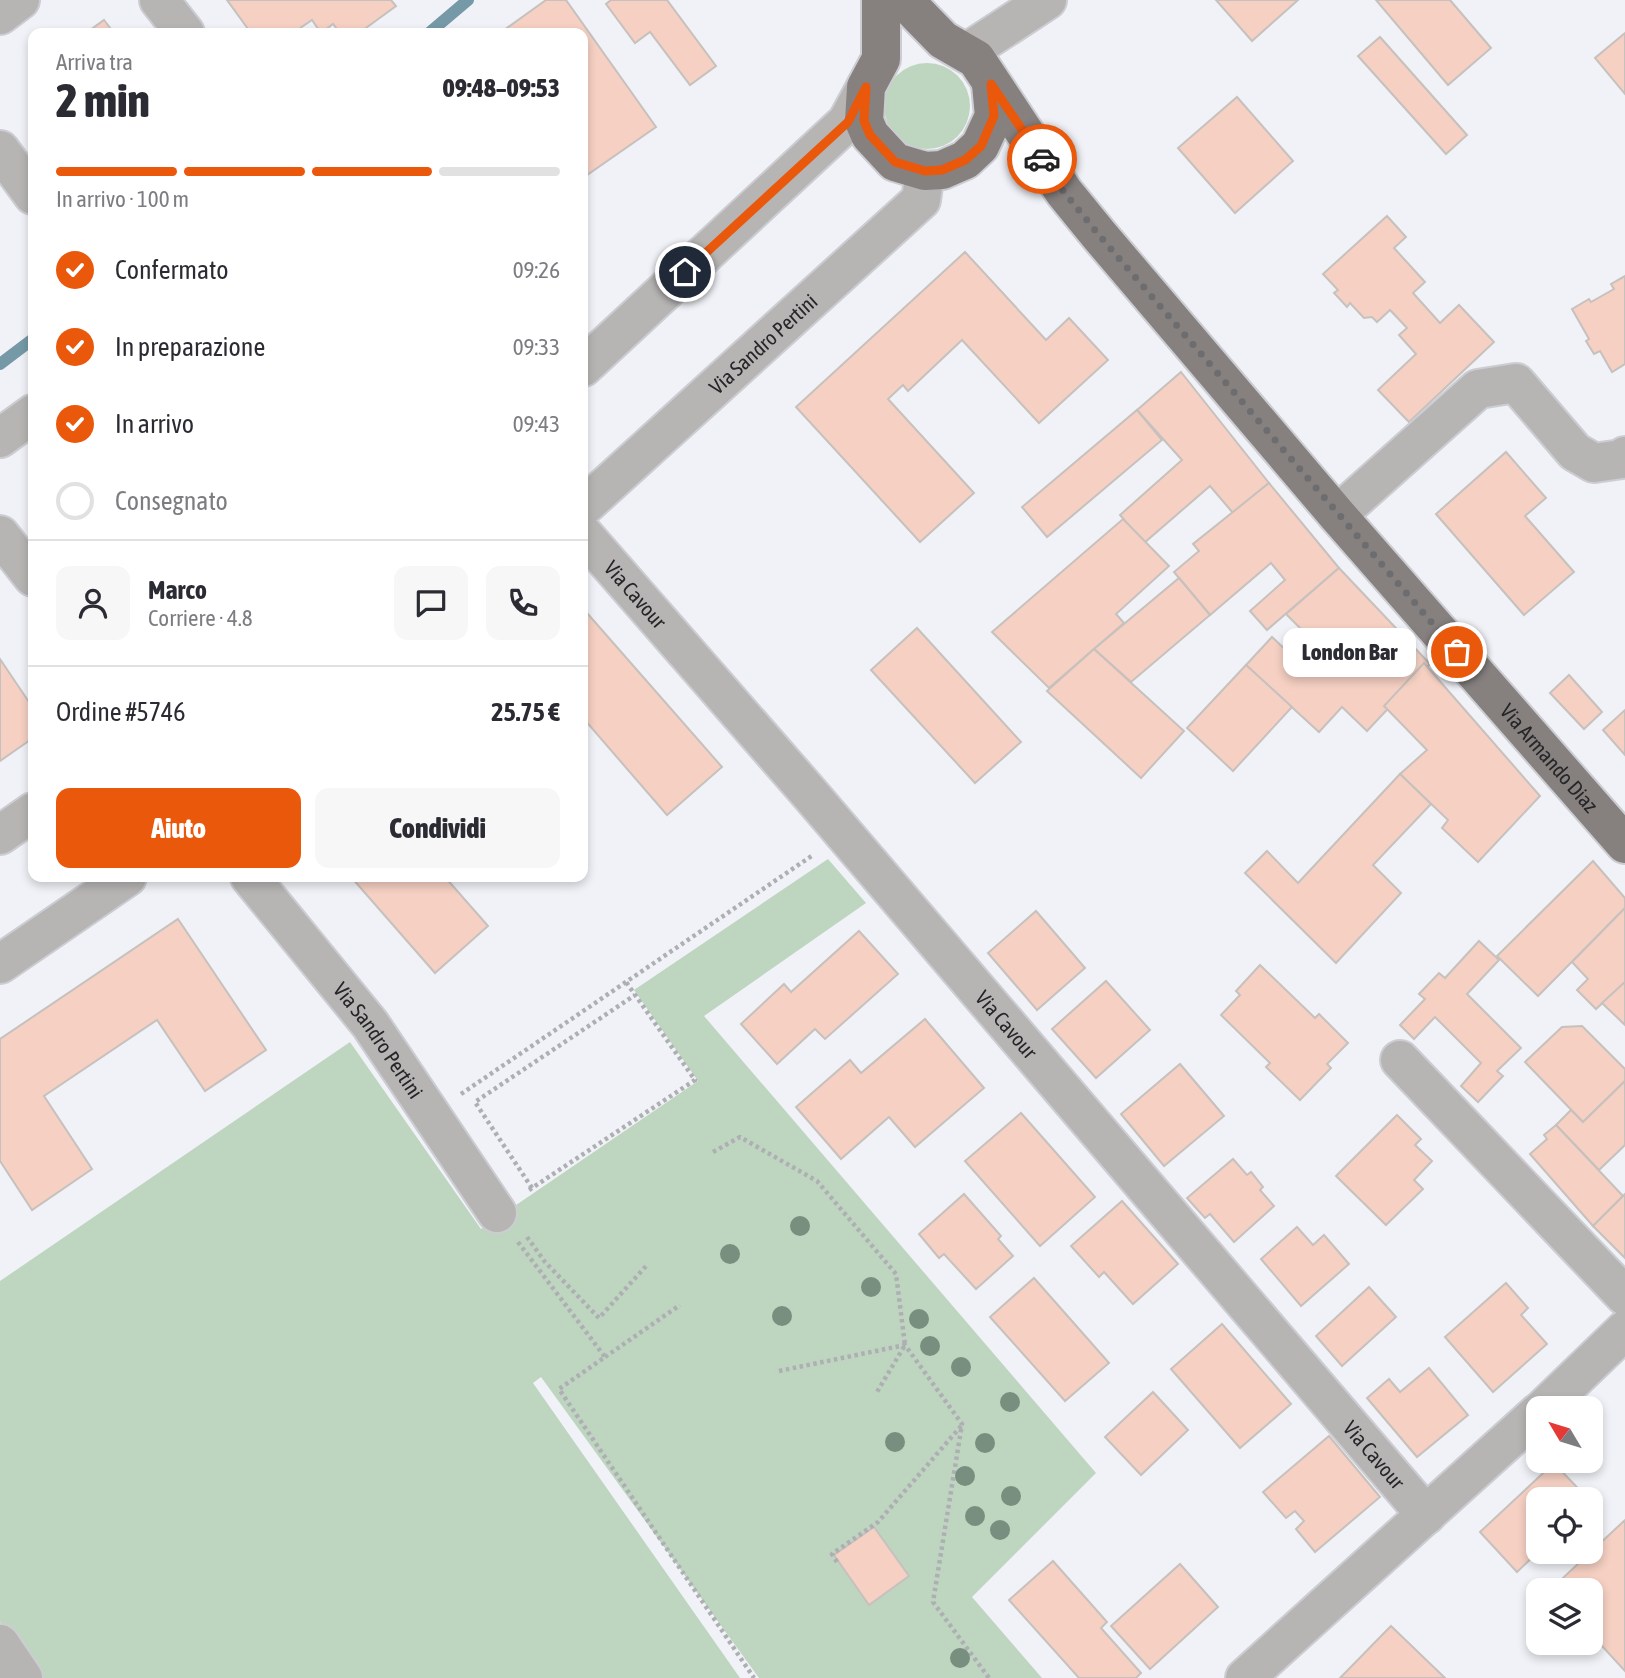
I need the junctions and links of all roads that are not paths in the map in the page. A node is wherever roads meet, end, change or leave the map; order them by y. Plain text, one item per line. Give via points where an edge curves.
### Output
1 (20, 0) edge
2 (159, 0) edge
3 (881, 0) edge
4 (904, 0) edge
5 (1042, 1) edge
6 (0, 15) edge
7 (180, 28) edge
8 (954, 47) junction
9 (874, 73) junction
10 (991, 84) junction
11 (0, 150) edge
12 (965, 160) junction
13 (925, 171) junction
14 (28, 188) edge
15 (1064, 192) junction
16 (588, 362) edge
17 (28, 418) edge
18 (0, 438) edge
19 (1625, 456) edge
20 (588, 502) edge
21 (1337, 515) junction
22 (0, 535) edge
23 (588, 540) edge
24 (28, 571) edge
25 (28, 815) edge
26 (0, 835) edge
27 (1625, 844) edge
28 (120, 882) edge
29 (254, 882) edge
30 (0, 964) edge
31 (1400, 1060) dead end
32 (508, 1210) road end
33 (1625, 1296) edge
34 (1625, 1330) edge
35 (1561, 1396) edge
36 (1526, 1428) edge
37 (1426, 1515) junction
38 (0, 1644) edge
39 (23, 1678) edge
40 (1245, 1678) edge

1 - 6 street
2 - 7 street
3 - 9 main road
4 - 8 main road, Via Armando Diaz
5 - 8 street
8 - 9 main road via 917,40
8 - 10 main road, Via Armando Diaz via 976,59
9 - 13 main road via 864,121 870,135 895,162
9 - 16 street via 848,122
10 - 12 main road via 994,116 981,146
10 - 15 main road, Via Armando Diaz
11 - 14 street
12 - 13 main road, Via Armando Diaz via 942,170
12 - 15 main road, Via Armando Diaz via 1006,158
13 - 20 street, Via Sandro Pertini via 921,200
15 - 21 main road, Via Armando Diaz
17 - 18 street
19 - 21 street via 1594,463 1575,452 1516,383 1478,389
21 - 27 main road, Via Armando Diaz
22 - 24 street
23 - 37 street, Via Cavour
25 - 26 street
28 - 30 street
29 - 32 street, Via Sandro Pertini via 370,1024
31 - 33 street
34 - 35 street
36 - 37 street
37 - 40 street
38 - 39 street

